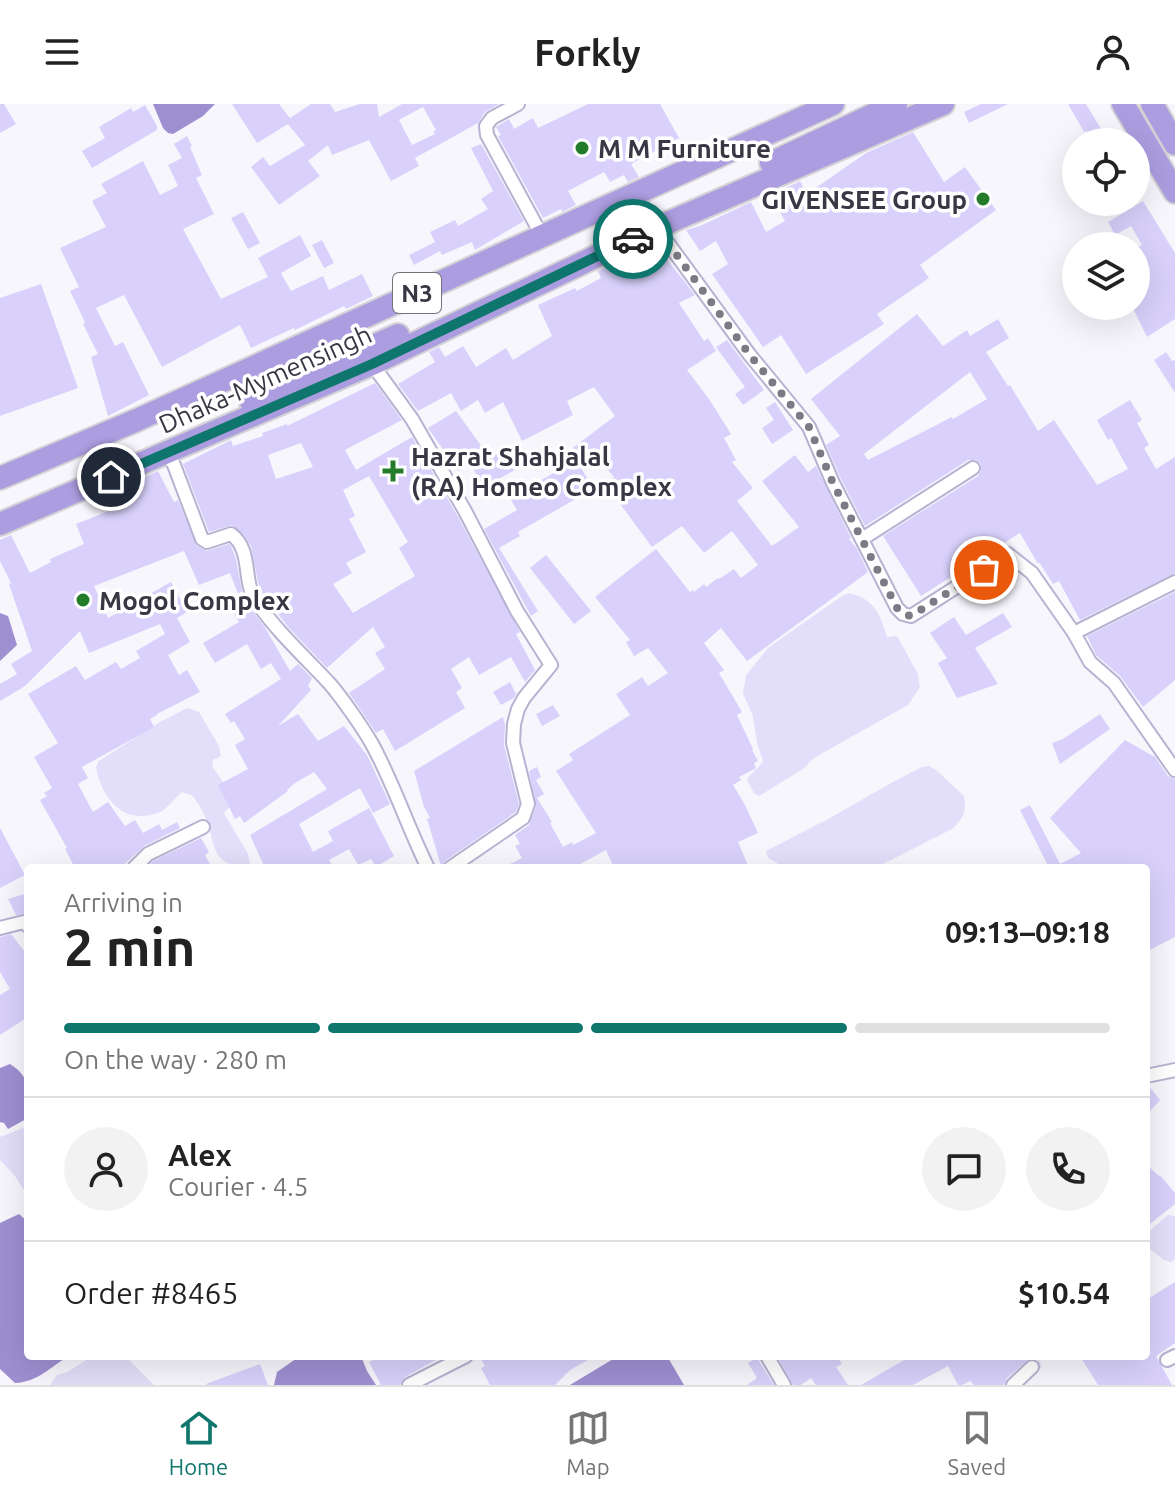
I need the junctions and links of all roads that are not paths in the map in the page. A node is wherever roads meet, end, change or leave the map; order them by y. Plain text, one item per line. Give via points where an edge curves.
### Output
1 (518, 104) edge
2 (833, 104) edge
3 (896, 104) edge
4 (943, 104) edge
5 (1123, 104) edge
6 (1152, 104) edge
7 (801, 111) edge
8 (1175, 144) edge
9 (1175, 192) edge
10 (651, 230) junction
11 (542, 236) junction
12 (372, 364) junction
13 (167, 453) junction
14 (973, 468) dead end
15 (0, 478) edge
16 (0, 509) edge
17 (0, 524) edge
18 (862, 539) junction
19 (1175, 582) edge
20 (1074, 633) junction
21 (1175, 770) edge
22 (203, 827) dead end
23 (138, 864) edge
24 (426, 864) edge
25 (456, 864) edge
26 (24, 922) edge
27 (0, 928) edge
28 (1175, 1070) edge
29 (1150, 1075) edge
30 (458, 1360) edge
31 (769, 1360) edge
32 (1032, 1367) dead end
33 (409, 1385) edge
34 (784, 1385) edge
35 (1013, 1385) edge

1 - 11 street via 492,118 487,135
2 - 7 highway, Dhaka-Mymensingh / N3
3 - 16 highway via 382,343
4 - 10 highway, Dhaka-Mymensingh / N3
5 - 9 highway
6 - 8 highway
7 - 11 highway, Dhaka-Mymensingh / N3
10 - 12 highway, Dhaka-Mymensingh / N3
10 - 18 street via 665,239 809,427
11 - 15 highway, Dhaka-Mymensingh / N3
12 - 13 highway, Dhaka-Mymensingh / N3
12 - 25 street via 412,419 551,665 524,698 514,724 513,743 528,804 523,818
13 - 17 highway, Dhaka-Mymensingh / N3
13 - 24 street via 202,539 231,534 237,539 256,601 332,686 372,744
14 - 18 street
18 - 20 street via 903,614 911,616 1008,554 1032,573
19 - 20 street
20 - 21 street via 1090,662 1114,683
22 - 23 street
26 - 27 street
28 - 29 street
30 - 33 street
31 - 34 street
32 - 35 street

